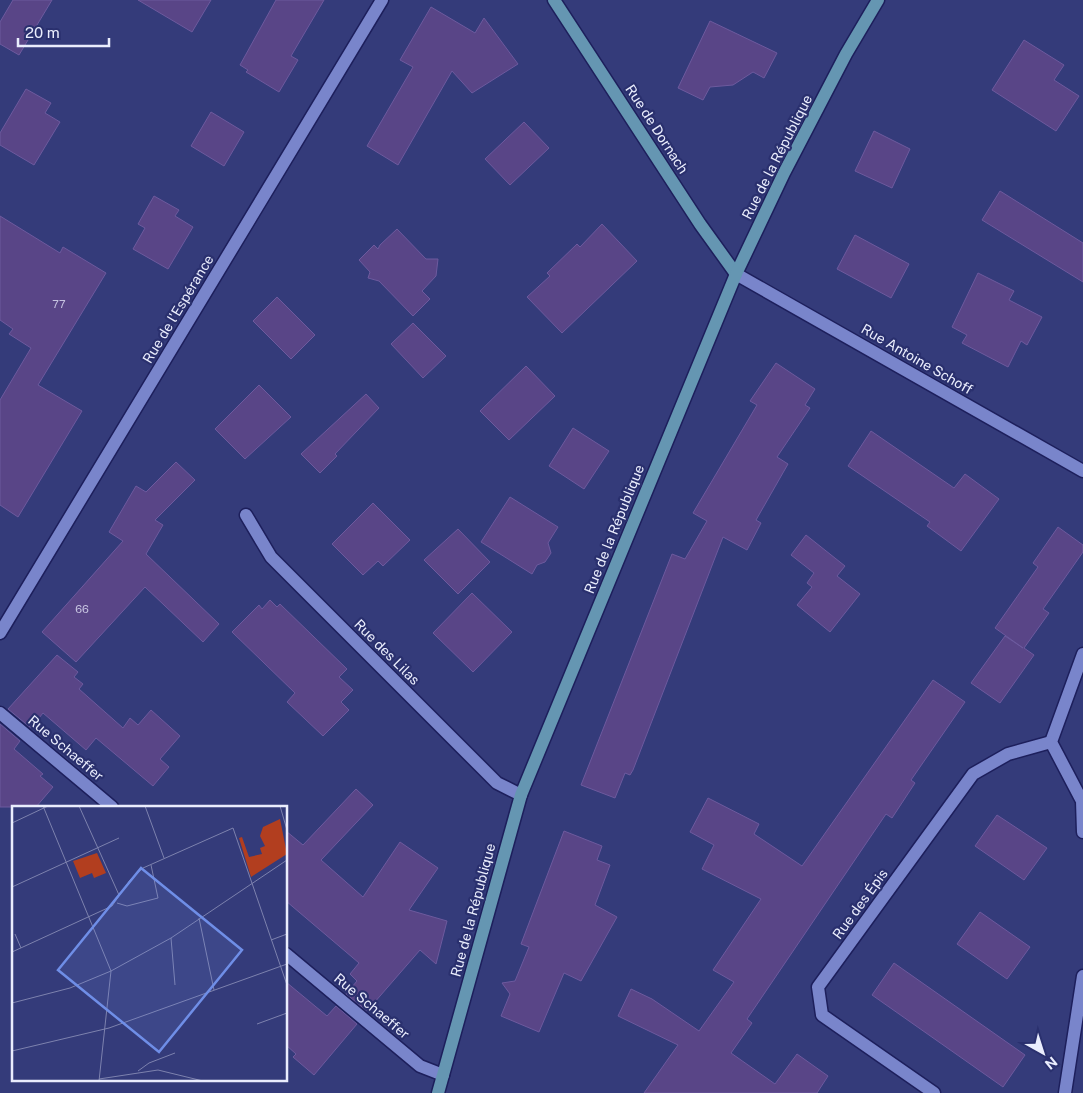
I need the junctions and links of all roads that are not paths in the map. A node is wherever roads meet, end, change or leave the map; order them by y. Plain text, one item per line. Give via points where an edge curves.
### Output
1 (382, 0) edge
2 (554, 0) edge
3 (878, 0) edge
4 (736, 274) junction
5 (1083, 471) edge
6 (246, 515) dead end
7 (0, 634) edge
8 (1083, 654) edge
9 (0, 713) edge
10 (1051, 742) junction
11 (521, 795) junction
12 (1083, 801) edge
13 (111, 806) edge
14 (1083, 832) edge
15 (288, 956) edge
16 (1083, 976) edge
17 (443, 1075) junction
18 (438, 1093) edge
19 (934, 1093) edge
20 (1065, 1093) edge

1 - 7 street, Rue de l'Espérance
2 - 4 main road, Rue de Dornach
3 - 4 main road, Rue de la République via 828,88
4 - 5 street, Rue Antoine Schoff
4 - 11 main road, Rue de la République
6 - 11 street, Rue des Lilas via 271,557 497,783
8 - 10 street
9 - 13 street, Rue Schaeffer
10 - 12 street
10 - 19 street, Rue des Épis via 1008,754 973,774 818,988 822,1015
11 - 17 main road, Rue de la République
12 - 14 street
15 - 17 street, Rue Schaeffer via 420,1066
16 - 20 street
17 - 18 main road, Rue de la République

